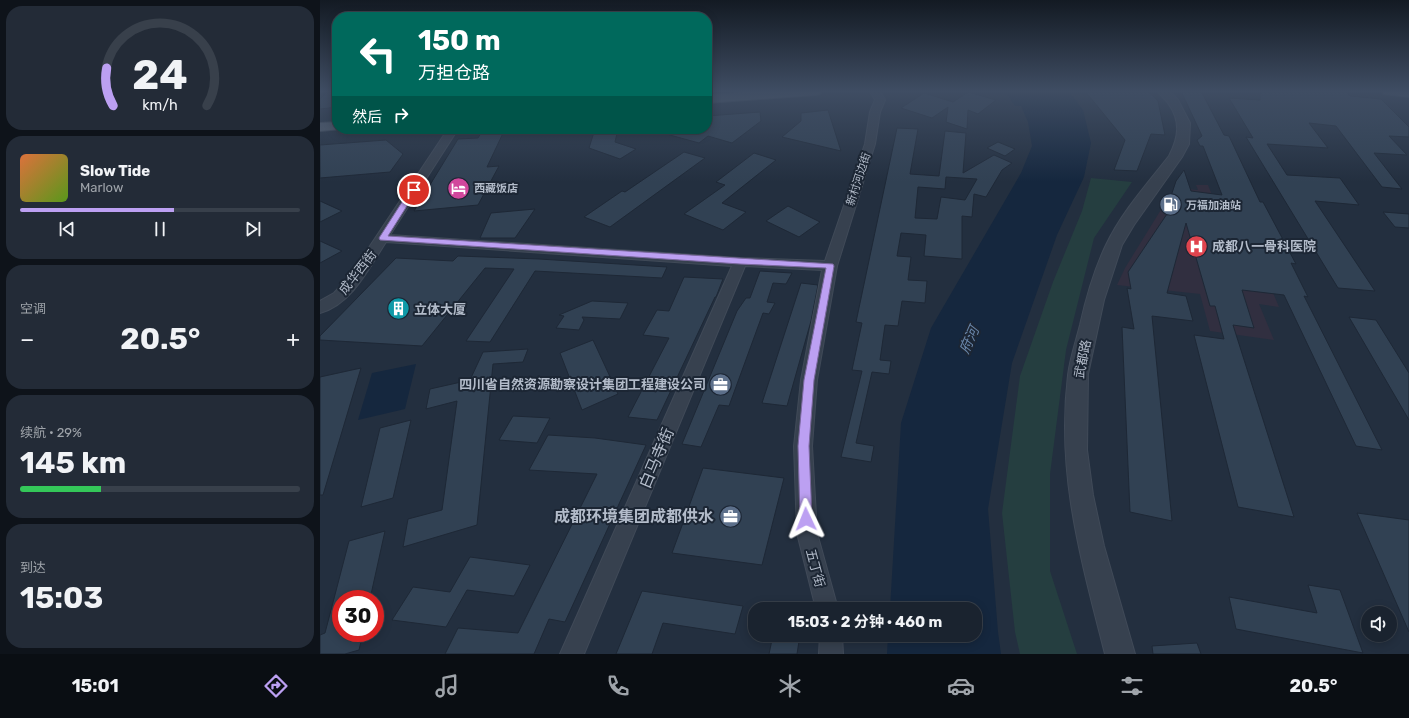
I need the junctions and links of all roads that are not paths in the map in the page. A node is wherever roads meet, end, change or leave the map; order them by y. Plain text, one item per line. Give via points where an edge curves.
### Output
1 (874, 122) edge
2 (1183, 122) edge
3 (332, 126) edge
4 (320, 127) edge
5 (450, 134) edge
6 (382, 238) junction
7 (740, 262) junction
8 (830, 266) junction
9 (320, 308) edge
10 (825, 602) edge
11 (831, 642) edge
12 (572, 654) edge
13 (831, 654) edge
14 (1120, 654) edge

1 - 8 street, 新村河边街 via 870,144
2 - 14 street, 武都路 via 1182,144 1175,157 1126,224 1114,245 1095,300 1078,374 1076,450 1081,495 1091,546
3 - 4 main road
5 - 6 street, 成华西街
6 - 7 street
6 - 9 street, 成华西街 via 355,279 339,296
7 - 8 street
7 - 12 street, 白马寺街
8 - 10 street, 五丁街 via 809,380 803,446 807,533
11 - 13 street

